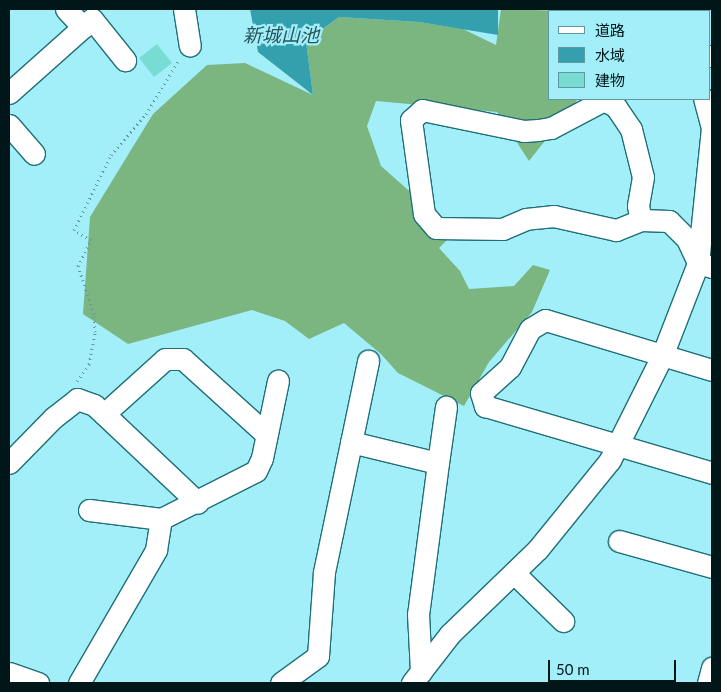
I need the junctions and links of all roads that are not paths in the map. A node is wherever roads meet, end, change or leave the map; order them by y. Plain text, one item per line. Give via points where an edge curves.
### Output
1 (66, 9) edge
2 (184, 9) edge
3 (92, 18) edge
4 (190, 46) road end
5 (125, 60) dead end
6 (9, 93) edge
7 (704, 100) edge
8 (9, 125) edge
9 (34, 154) dead end
10 (710, 161) edge
11 (641, 220) junction
12 (705, 265) edge
13 (662, 356) junction
14 (368, 360) dead end
15 (712, 370) edge
16 (278, 381) dead end
17 (446, 407) dead end
18 (104, 414) junction
19 (266, 434) junction
20 (351, 442) junction
21 (616, 446) junction
22 (9, 462) edge
23 (438, 463) junction
24 (712, 473) edge
25 (198, 503) junction
26 (89, 510) dead end
27 (161, 519) junction
28 (619, 541) dead end
29 (712, 567) edge
30 (514, 573) junction
31 (563, 621) dead end
32 (712, 668) edge
33 (9, 673) edge
34 (416, 678) edge
35 (38, 683) edge
36 (79, 683) edge
37 (281, 683) edge
38 (708, 683) edge

1 - 3 street
2 - 4 street
3 - 5 street
3 - 6 street
7 - 10 street via 712,128
8 - 9 street
10 - 12 street
11 - 11 street via 638,206 643,177 631,129 616,107 604,100 551,128 524,131 422,110 411,120 424,214 436,228 503,229 526,219 554,216 616,230
11 - 12 street via 669,220
12 - 13 street
13 - 15 street
13 - 21 street
13 - 21 street via 545,320 530,330 510,367 481,393 485,406
14 - 20 street
16 - 19 street
17 - 23 street
18 - 19 street via 165,359 183,359
18 - 22 street via 94,405 77,399
18 - 25 street
19 - 25 street via 256,471
20 - 23 street
20 - 37 street via 324,572 318,656
21 - 24 street
21 - 30 street via 610,460 538,549
23 - 34 street via 418,614
25 - 27 street
26 - 27 street
27 - 36 street via 156,550
28 - 29 street
30 - 31 street
30 - 34 street via 450,634
32 - 38 street
33 - 35 street

